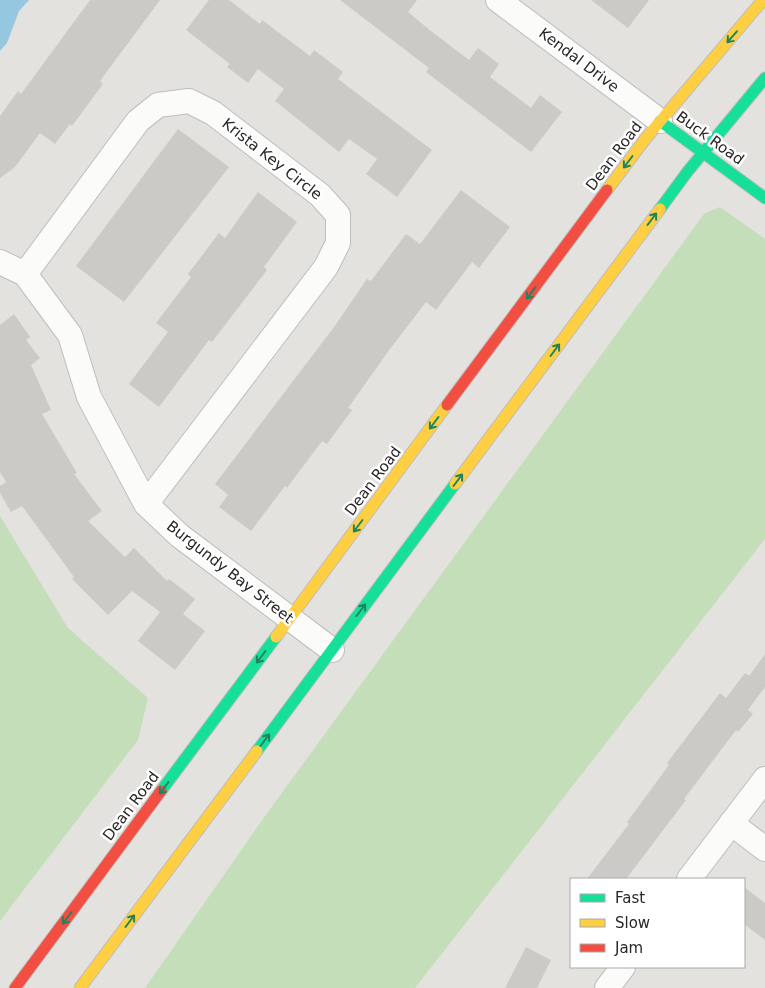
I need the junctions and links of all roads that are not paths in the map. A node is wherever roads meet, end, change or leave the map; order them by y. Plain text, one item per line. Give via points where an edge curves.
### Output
1 (498, 0) edge
2 (763, 0) edge
3 (765, 78) edge
4 (660, 121) junction
5 (703, 152) junction
6 (765, 198) edge
7 (0, 262) edge
8 (25, 274) junction
9 (146, 504) junction
10 (290, 618) junction
11 (332, 650) junction
12 (765, 778) edge
13 (731, 823) junction
14 (765, 848) edge
15 (690, 878) edge
16 (622, 968) edge
17 (15, 988) edge
18 (80, 988) edge
19 (607, 988) edge

1 - 4 street, Kendal Drive
2 -> 4 main road, Dean Road
3 - 5 main road
4 - 5 main road, Buck Road
4 -> 10 main road, Dean Road
5 - 6 main road, Buck Road
11 -> 5 main road
7 - 8 street, Burgundy Bay Street
8 - 9 street, Burgundy Bay Street via 70,335 89,397
8 - 9 street, Krista Key Circle via 138,121 158,105 188,101 213,113 320,195 338,215 338,243 326,267
9 - 10 street, Burgundy Bay Street via 180,536
10 - 11 street, Burgundy Bay Street
10 -> 17 main road, Dean Road
18 -> 11 main road
12 - 13 street
13 - 14 street
13 - 15 street
16 - 19 street

